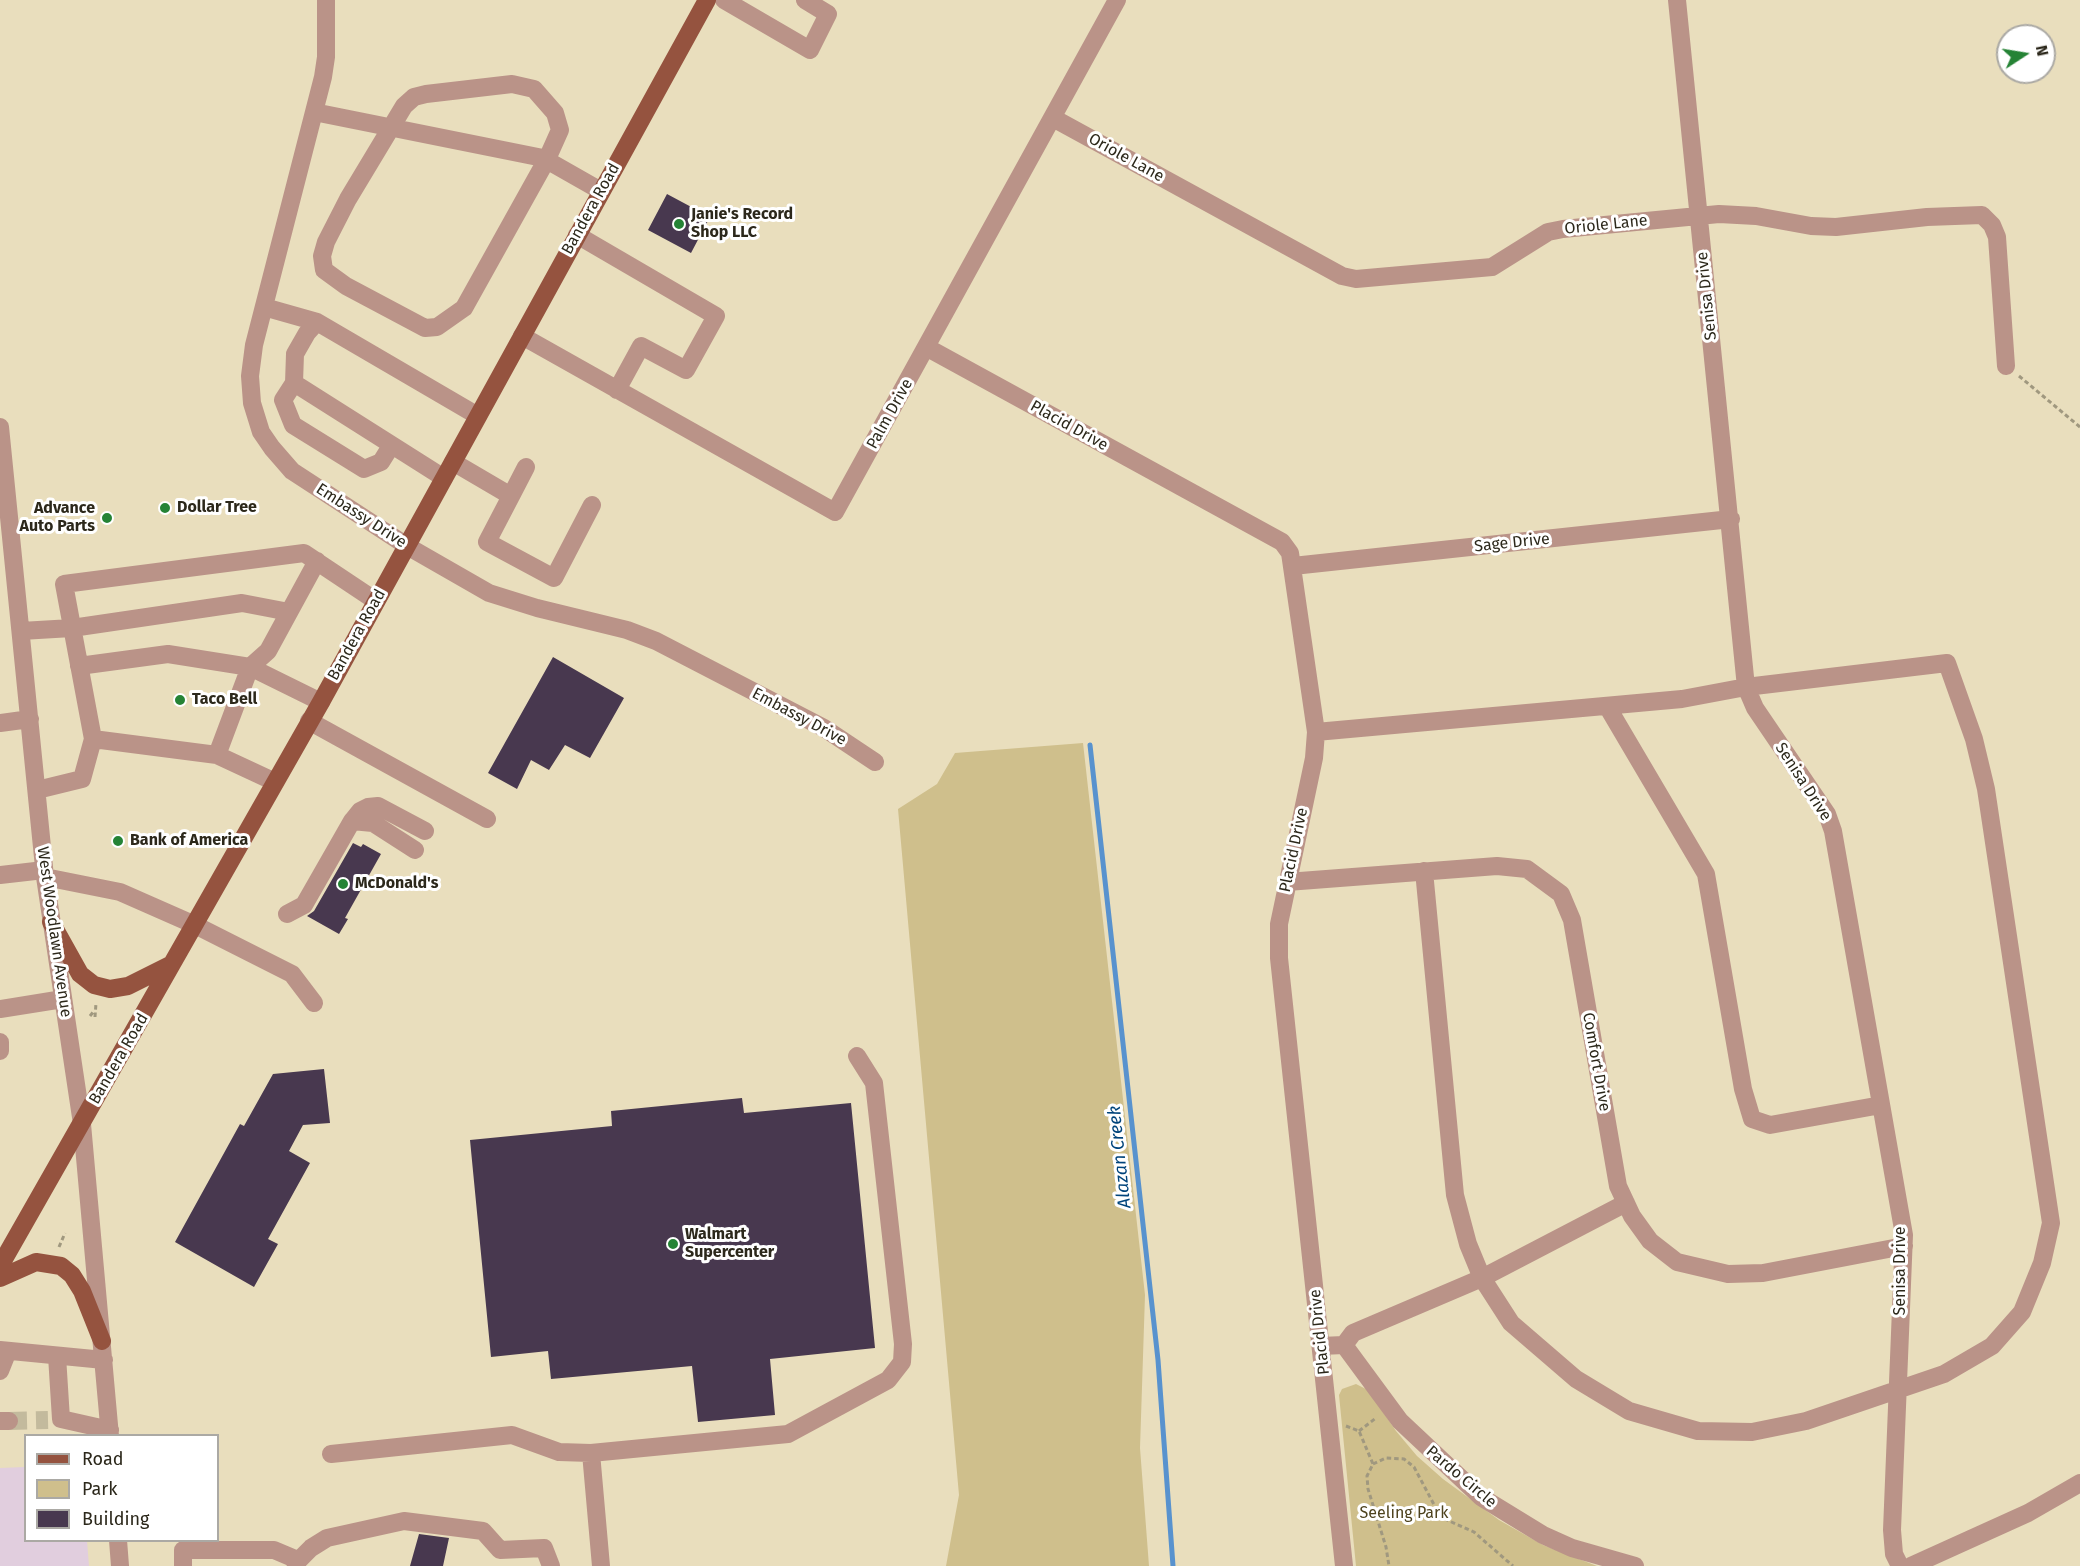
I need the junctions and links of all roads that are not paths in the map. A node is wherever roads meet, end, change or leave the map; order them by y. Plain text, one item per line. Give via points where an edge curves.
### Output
1 (326, 0) edge
2 (707, 0) edge
3 (724, 0) edge
4 (805, 0) edge
5 (1117, 0) edge
6 (1677, 0) edge
7 (314, 112) junction
8 (1053, 118) junction
9 (393, 127) junction
10 (547, 159) junction
11 (602, 191) junction
12 (1699, 216) junction
13 (577, 235) junction
14 (264, 307) junction
15 (317, 322) junction
16 (522, 336) junction
17 (926, 347) junction
18 (2006, 366) road end
19 (294, 383) junction
20 (617, 390) junction
21 (478, 416) junction
22 (0, 427) edge
23 (391, 446) junction
24 (526, 466) dead end
25 (449, 470) junction
26 (511, 496) junction
27 (592, 505) dead end
28 (1731, 519) junction
29 (407, 546) junction
30 (317, 561) junction
31 (1293, 566) junction
32 (554, 578) junction
33 (376, 601) junction
34 (545, 610) junction
35 (289, 612) junction
36 (72, 628) junction
37 (21, 631) junction
38 (79, 666) junction
39 (250, 667) junction
40 (1746, 687) junction
41 (321, 702) junction
42 (1607, 706) junction
43 (30, 719) junction
44 (309, 721) junction
45 (0, 723) edge
46 (1316, 732) junction
47 (93, 739) junction
48 (217, 755) junction
49 (876, 762) dead end
50 (275, 782) junction
51 (37, 790) junction
52 (487, 819) dead end
53 (352, 821) junction
54 (426, 831) dead end
55 (415, 850) dead end
56 (1424, 871) junction
57 (44, 874) junction
58 (0, 875) edge
59 (1287, 882) junction
60 (287, 914) dead end
61 (51, 922) junction
62 (195, 926) junction
63 (174, 963) junction
64 (63, 999) junction
65 (314, 1003) dead end
66 (0, 1010) edge
67 (0, 1042) edge
68 (0, 1050) edge
69 (857, 1056) dead end
70 (1881, 1105) junction
71 (82, 1124) junction
72 (1626, 1203) junction
73 (6, 1242) edge
74 (1904, 1246) junction
75 (0, 1266) edge
76 (0, 1278) edge
77 (1482, 1278) junction
78 (102, 1341) junction
79 (1344, 1345) junction
80 (1322, 1346) junction
81 (4, 1350) edge
82 (57, 1356) junction
83 (104, 1360) junction
84 (0, 1371) edge
85 (1898, 1392) junction
86 (110, 1432) edge
87 (591, 1453) junction
88 (331, 1454) dead end
89 (2080, 1483) edge
90 (118, 1542) edge
91 (496, 1558) edge
92 (297, 1565) edge
93 (120, 1566) edge
94 (183, 1566) edge
95 (551, 1566) edge
96 (601, 1566) edge
97 (1344, 1566) edge
98 (1635, 1566) edge
99 (1900, 1566) edge
100 (1911, 1566) edge

1 - 7 street, Embassy Drive via 326,57
2 - 11 main road, Bandera Road
3 - 4 street via 810,50 828,14
5 - 8 street, Palm Drive
6 - 12 street, Senisa Drive
7 - 9 street
7 - 14 street, Embassy Drive
8 - 12 street, Oriole Lane via 1342,276 1356,279 1492,267 1548,232
8 - 17 street, Palm Drive
9 - 10 street
9 - 10 street via 404,106 414,97 512,84 534,89 555,113 560,130
9 - 10 street via 326,242 324,270 346,286 426,328 437,327 464,308
10 - 11 street
11 - 13 main road, Bandera Road
12 - 18 street, Oriole Lane via 1737,214 1836,227 1982,215 1997,237
12 - 28 street, Senisa Drive
13 - 16 main road, Bandera Road
13 - 20 street via 716,316 686,370 641,346
14 - 15 street
14 - 29 street, Embassy Drive via 250,376 252,403 261,432 292,471
15 - 19 street via 295,354
15 - 21 street
16 - 20 street, Palm Drive
16 - 21 main road, Bandera Road
17 - 20 street, Palm Drive via 835,512
17 - 31 street, Placid Drive via 1282,542 1288,547
19 - 23 street
19 - 23 street via 283,400 285,410 293,425 311,438 364,469 381,462
21 - 25 main road, Bandera Road
22 - 37 street, West Woodlawn Avenue
23 - 25 street
24 - 26 street
25 - 26 street
25 - 29 main road, Bandera Road
26 - 32 street via 487,542
27 - 32 street
28 - 31 street, Sage Drive
28 - 40 street, Senisa Drive
29 - 33 main road, Bandera Road
29 - 34 street, Embassy Drive via 489,593
30 - 33 street
30 - 35 street
30 - 36 street via 304,553 64,584
31 - 46 street, Placid Drive
32 - 34 street
33 - 41 main road, Bandera Road
34 - 49 street, Embassy Drive via 656,641 824,728
35 - 36 street via 242,603
35 - 39 street via 268,651
36 - 37 street
36 - 38 street
37 - 43 street, West Woodlawn Avenue
38 - 39 street via 168,654
38 - 47 street
39 - 41 street
39 - 48 street
40 - 42 street via 1682,699
40 - 70 street, Senisa Drive via 1755,708 1827,814 1833,831
40 - 85 street via 1947,663 1974,739 1986,789 2051,1223 2042,1263 2022,1312 1992,1346 1944,1374
41 - 44 main road, Bandera Road
42 - 46 street
42 - 70 street via 1706,874 1743,1089 1752,1119 1770,1125
43 - 45 street
43 - 51 street, West Woodlawn Avenue
44 - 50 main road, Bandera Road
44 - 52 street
46 - 59 street, Placid Drive
47 - 48 street
47 - 51 street via 82,779
48 - 50 street
50 - 62 main road, Bandera Road
51 - 57 street, West Woodlawn Avenue
53 - 54 street via 360,811 378,806
53 - 55 street via 373,823
53 - 60 street via 304,905
56 - 59 street, Comfort Drive
56 - 72 street, Comfort Drive via 1497,866 1527,869 1561,894 1572,920 1618,1186
56 - 77 street via 1455,1195
57 - 58 street
57 - 61 street, West Woodlawn Avenue
57 - 62 street via 120,892
59 - 80 street, Placid Drive via 1279,924 1279,958
61 - 63 main road via 80,974 94,985 110,989 128,986
61 - 64 street, West Woodlawn Avenue
62 - 63 main road, Bandera Road
62 - 65 street via 292,974
63 - 71 main road, Bandera Road
64 - 66 street
64 - 71 street, West Woodlawn Avenue
67 - 68 street
69 - 87 street via 874,1083 902,1362 888,1380 788,1434
70 - 74 street, Senisa Drive
71 - 73 main road, Bandera Road
71 - 78 street, West Woodlawn Avenue
72 - 74 street, Comfort Drive via 1650,1241 1677,1262 1728,1274 1763,1273
72 - 77 street
73 - 75 main road, Bandera Road
74 - 85 street, Senisa Drive
76 - 78 main road via 36,1262 61,1266 82,1291
77 - 79 street via 1353,1333
77 - 85 street via 1511,1323 1576,1380 1629,1411 1698,1431 1752,1431 1796,1423
78 - 83 street, West Woodlawn Avenue
79 - 80 street
79 - 98 street, Pardo Circle via 1400,1421 1481,1497 1543,1535 1581,1551
80 - 97 street, Placid Drive
81 - 82 street
81 - 84 street
82 - 83 street
82 - 86 street via 54,1419
83 - 86 street, West Woodlawn Avenue
85 - 99 street, Senisa Drive via 1892,1530 1894,1554
87 - 88 street via 560,1452 512,1434
87 - 96 street
89 - 100 street via 2028,1513
90 - 93 street
91 - 92 street via 483,1531 404,1521 327,1538 310,1548
91 - 95 street via 544,1548
92 - 94 street via 293,1558 274,1550 183,1550

